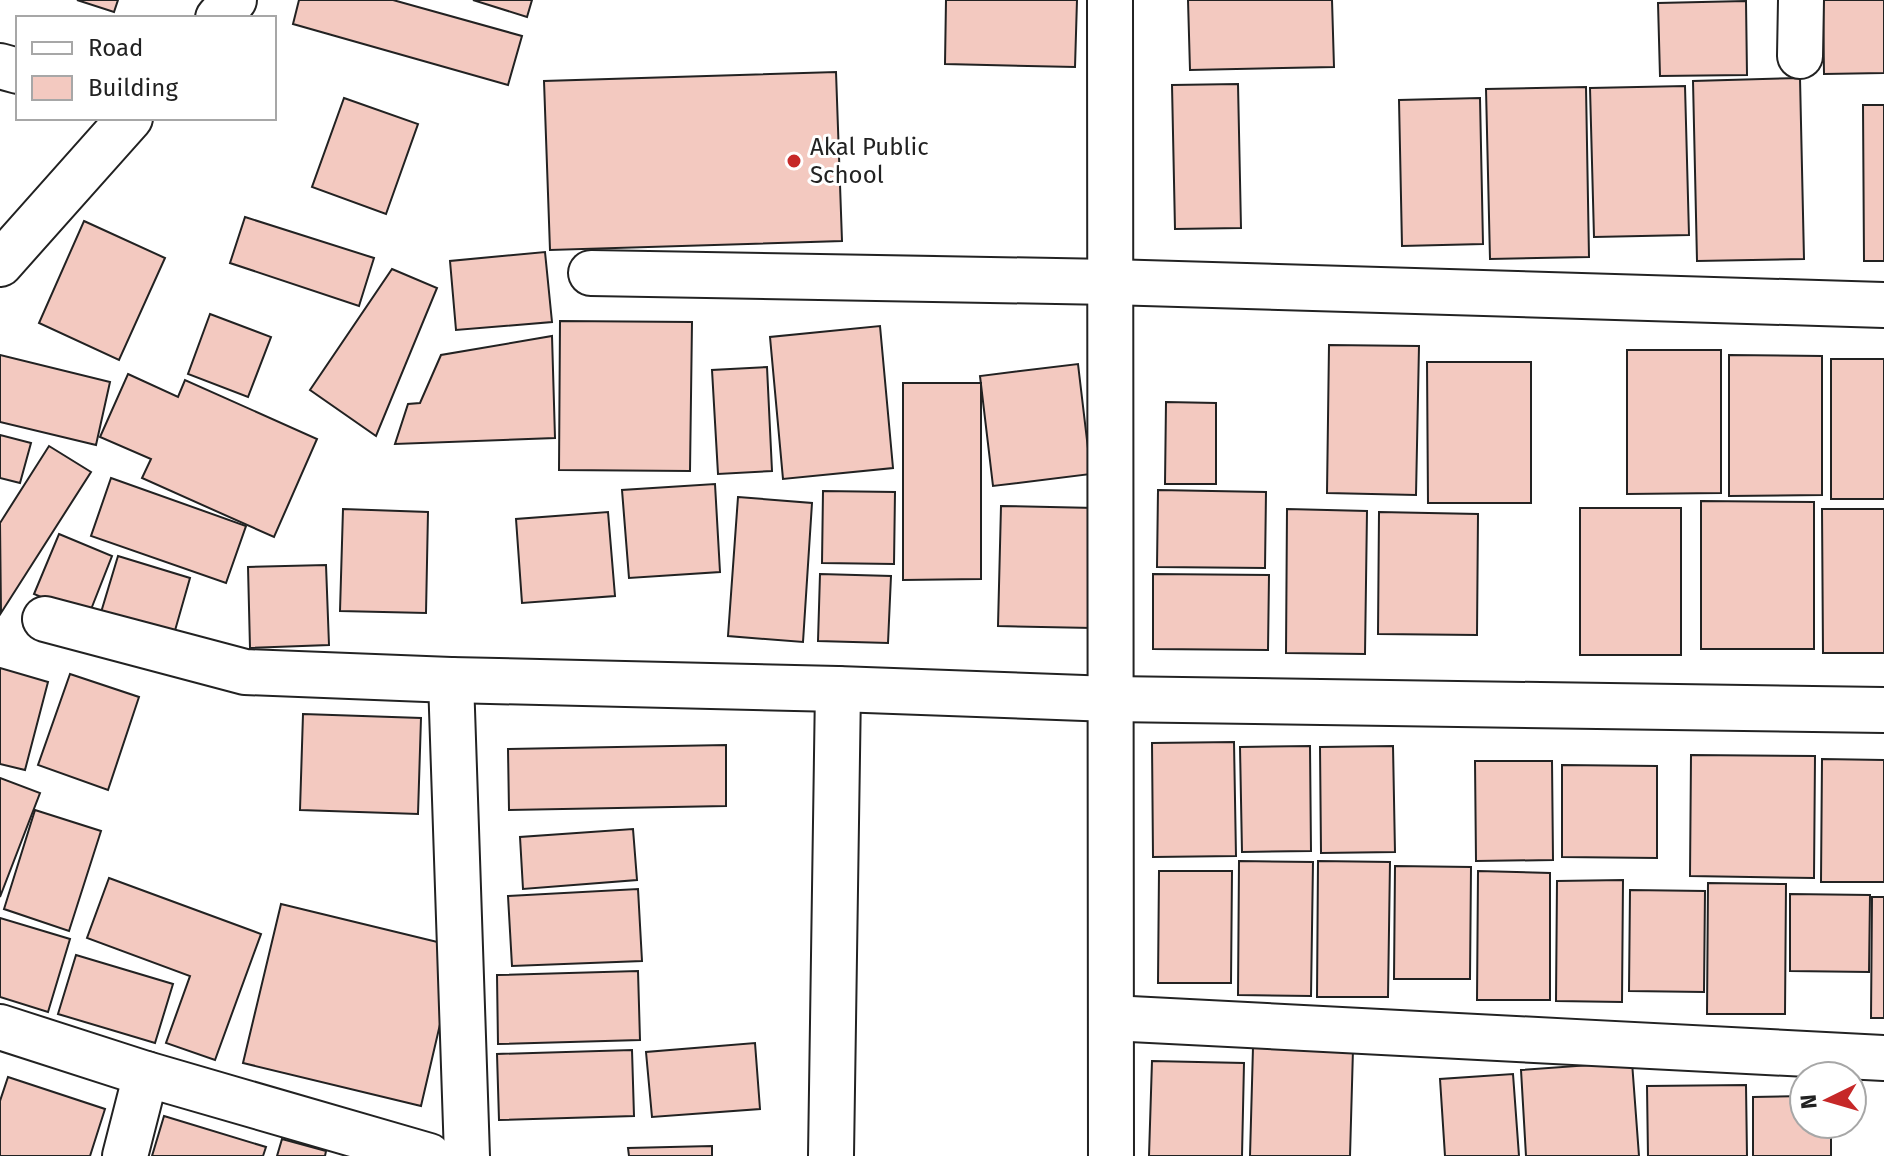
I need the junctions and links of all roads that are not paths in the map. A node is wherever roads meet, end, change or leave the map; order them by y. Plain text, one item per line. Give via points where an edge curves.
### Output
1 (234, 0) edge
2 (1110, 0) edge
3 (1801, 0) edge
4 (220, 16) edge
5 (1800, 56) dead end
6 (128, 120) edge
7 (0, 264) edge
8 (591, 273) dead end
9 (1110, 282) junction
10 (1884, 305) edge
11 (45, 619) dead end
12 (451, 680) junction
13 (838, 689) junction
14 (1111, 699) junction
15 (1884, 710) edge
16 (1111, 1018) junction
17 (0, 1027) edge
18 (1884, 1058) edge
19 (146, 1074) junction
20 (125, 1156) edge
21 (429, 1156) edge
22 (467, 1156) edge
23 (831, 1156) edge
24 (1111, 1156) edge

1 - 4 street
2 - 9 street
3 - 5 street
6 - 7 street
8 - 9 street
9 - 10 street
9 - 14 street
11 - 12 street via 245,672
12 - 13 street
12 - 22 street
13 - 14 street
13 - 23 street
14 - 15 street
14 - 16 street
16 - 18 street
16 - 24 street
17 - 19 street
19 - 20 street
19 - 21 street

